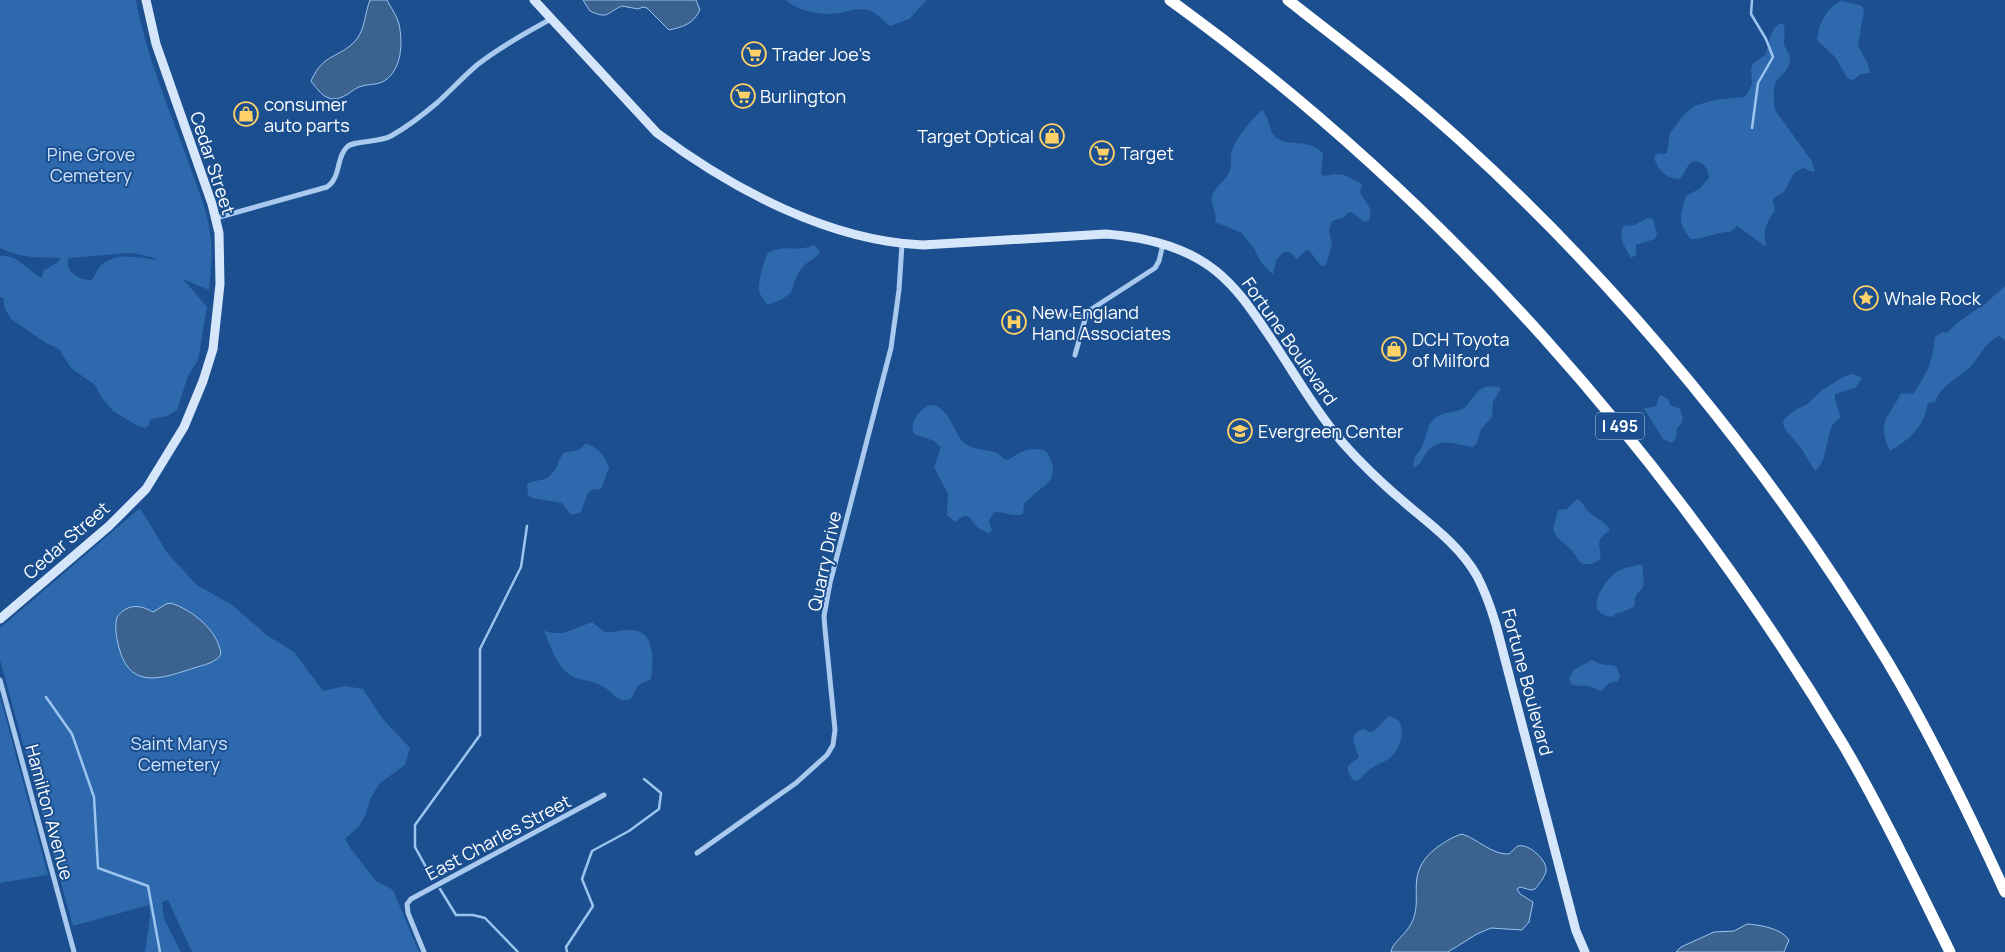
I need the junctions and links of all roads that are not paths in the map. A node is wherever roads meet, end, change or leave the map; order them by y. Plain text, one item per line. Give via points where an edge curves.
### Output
1 (146, 0) edge
2 (534, 0) edge
3 (1170, 0) edge
4 (1288, 0) edge
5 (551, 19) junction
6 (216, 218) junction
7 (902, 244) junction
8 (1163, 244) junction
9 (1087, 312) junction
10 (1072, 315) dead end
11 (1075, 355) dead end
12 (0, 619) edge
13 (0, 680) edge
14 (604, 795) dead end
15 (697, 853) dead end
16 (2005, 892) edge
17 (74, 952) edge
18 (424, 952) edge
19 (1585, 952) edge
20 (1950, 952) edge

1 - 6 main road, Cedar Street via 156,44
2 - 5 main road, Fortune Boulevard
3 - 20 highway, I 495 via 1318,117 1445,235 1492,282 1627,434 1749,597 1812,693 1873,798
4 - 16 highway via 1398,87 1520,198 1590,270 1692,385 1798,525 1885,658 1948,770
5 - 6 street via 477,65 437,103 392,135 376,142 348,146 334,179 327,187
5 - 7 main road, Fortune Boulevard via 657,133 678,148 754,194 806,219 838,230
6 - 12 main road, Cedar Street via 220,284 213,350 184,427 146,489 110,526
7 - 8 main road, Fortune Boulevard via 1106,234
7 - 15 street, Quarry Drive via 891,348 824,616 835,738 828,755 796,783
8 - 9 street via 1155,268
8 - 19 main road, Fortune Boulevard via 1192,255 1233,286 1343,443 1380,482 1443,536 1477,576 1496,625 1576,931
9 - 10 street
9 - 11 street
13 - 17 street, Hamilton Avenue
14 - 18 street, East Charles Street via 411,899 407,904 408,913

